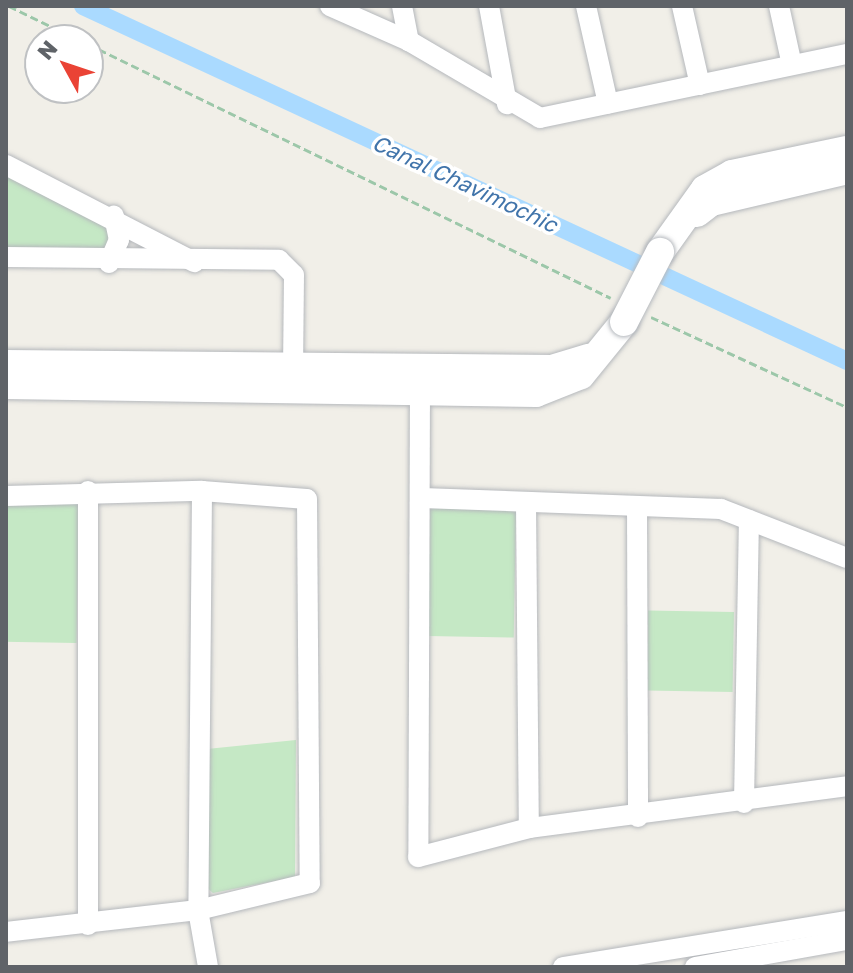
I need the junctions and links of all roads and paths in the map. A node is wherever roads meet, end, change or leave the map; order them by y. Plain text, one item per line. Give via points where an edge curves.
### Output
1 (9, 6) edge
2 (330, 6) edge
3 (402, 6) edge
4 (489, 6) edge
5 (586, 6) edge
6 (682, 6) edge
7 (779, 6) edge
8 (46, 24) edge
9 (409, 41) junction
10 (104, 52) edge
11 (847, 54) edge
12 (792, 65) junction
13 (700, 85) junction
14 (507, 104) junction
15 (608, 104) junction
16 (847, 150) edge
17 (6, 165) edge
18 (847, 170) edge
19 (114, 216) junction
20 (667, 242) junction
21 (6, 257) edge
22 (109, 263) junction
23 (196, 263) junction
24 (630, 313) junction
25 (602, 349) junction
26 (6, 364) edge
27 (293, 365) junction
28 (6, 385) edge
29 (420, 386) junction
30 (847, 407) edge
31 (88, 491) junction
32 (202, 491) junction
33 (6, 496) edge
34 (422, 498) junction
35 (526, 502) junction
36 (637, 507) junction
37 (749, 520) junction
38 (847, 558) edge
39 (847, 786) edge
40 (744, 803) junction
41 (638, 817) junction
42 (529, 828) junction
43 (198, 910) junction
44 (847, 921) edge
45 (88, 925) junction
46 (6, 932) edge
47 (847, 940) edge
48 (208, 967) edge
49 (563, 967) edge
50 (695, 967) edge

1 - 8 path
2 - 9 street
3 - 9 street
4 - 14 street
5 - 15 street
6 - 13 street
7 - 12 street
9 - 14 street
10 - 24 path
11 - 12 street
12 - 13 street
13 - 15 street
14 - 15 street via 540,118
16 - 20 street via 732,174 705,189
17 - 19 street
18 - 20 street via 711,202
19 - 22 street via 119,240
19 - 23 street
20 - 24 street, bridge
21 - 22 street
22 - 23 street
23 - 27 street via 279,260 288,267
24 - 25 street
24 - 30 path
25 - 27 street via 552,369
25 - 29 street via 581,375 536,393
26 - 27 street
28 - 29 street
29 - 34 street
31 - 32 street
31 - 33 street
31 - 45 street
32 - 43 street
32 - 43 street via 307,499 310,883
34 - 35 street
34 - 42 street via 418,857
35 - 36 street
35 - 42 street
36 - 37 street via 721,509
36 - 41 street
37 - 38 street
37 - 40 street
39 - 40 street
40 - 41 street
41 - 42 street
43 - 45 street
43 - 48 street
44 - 49 street
45 - 46 street
47 - 50 street

